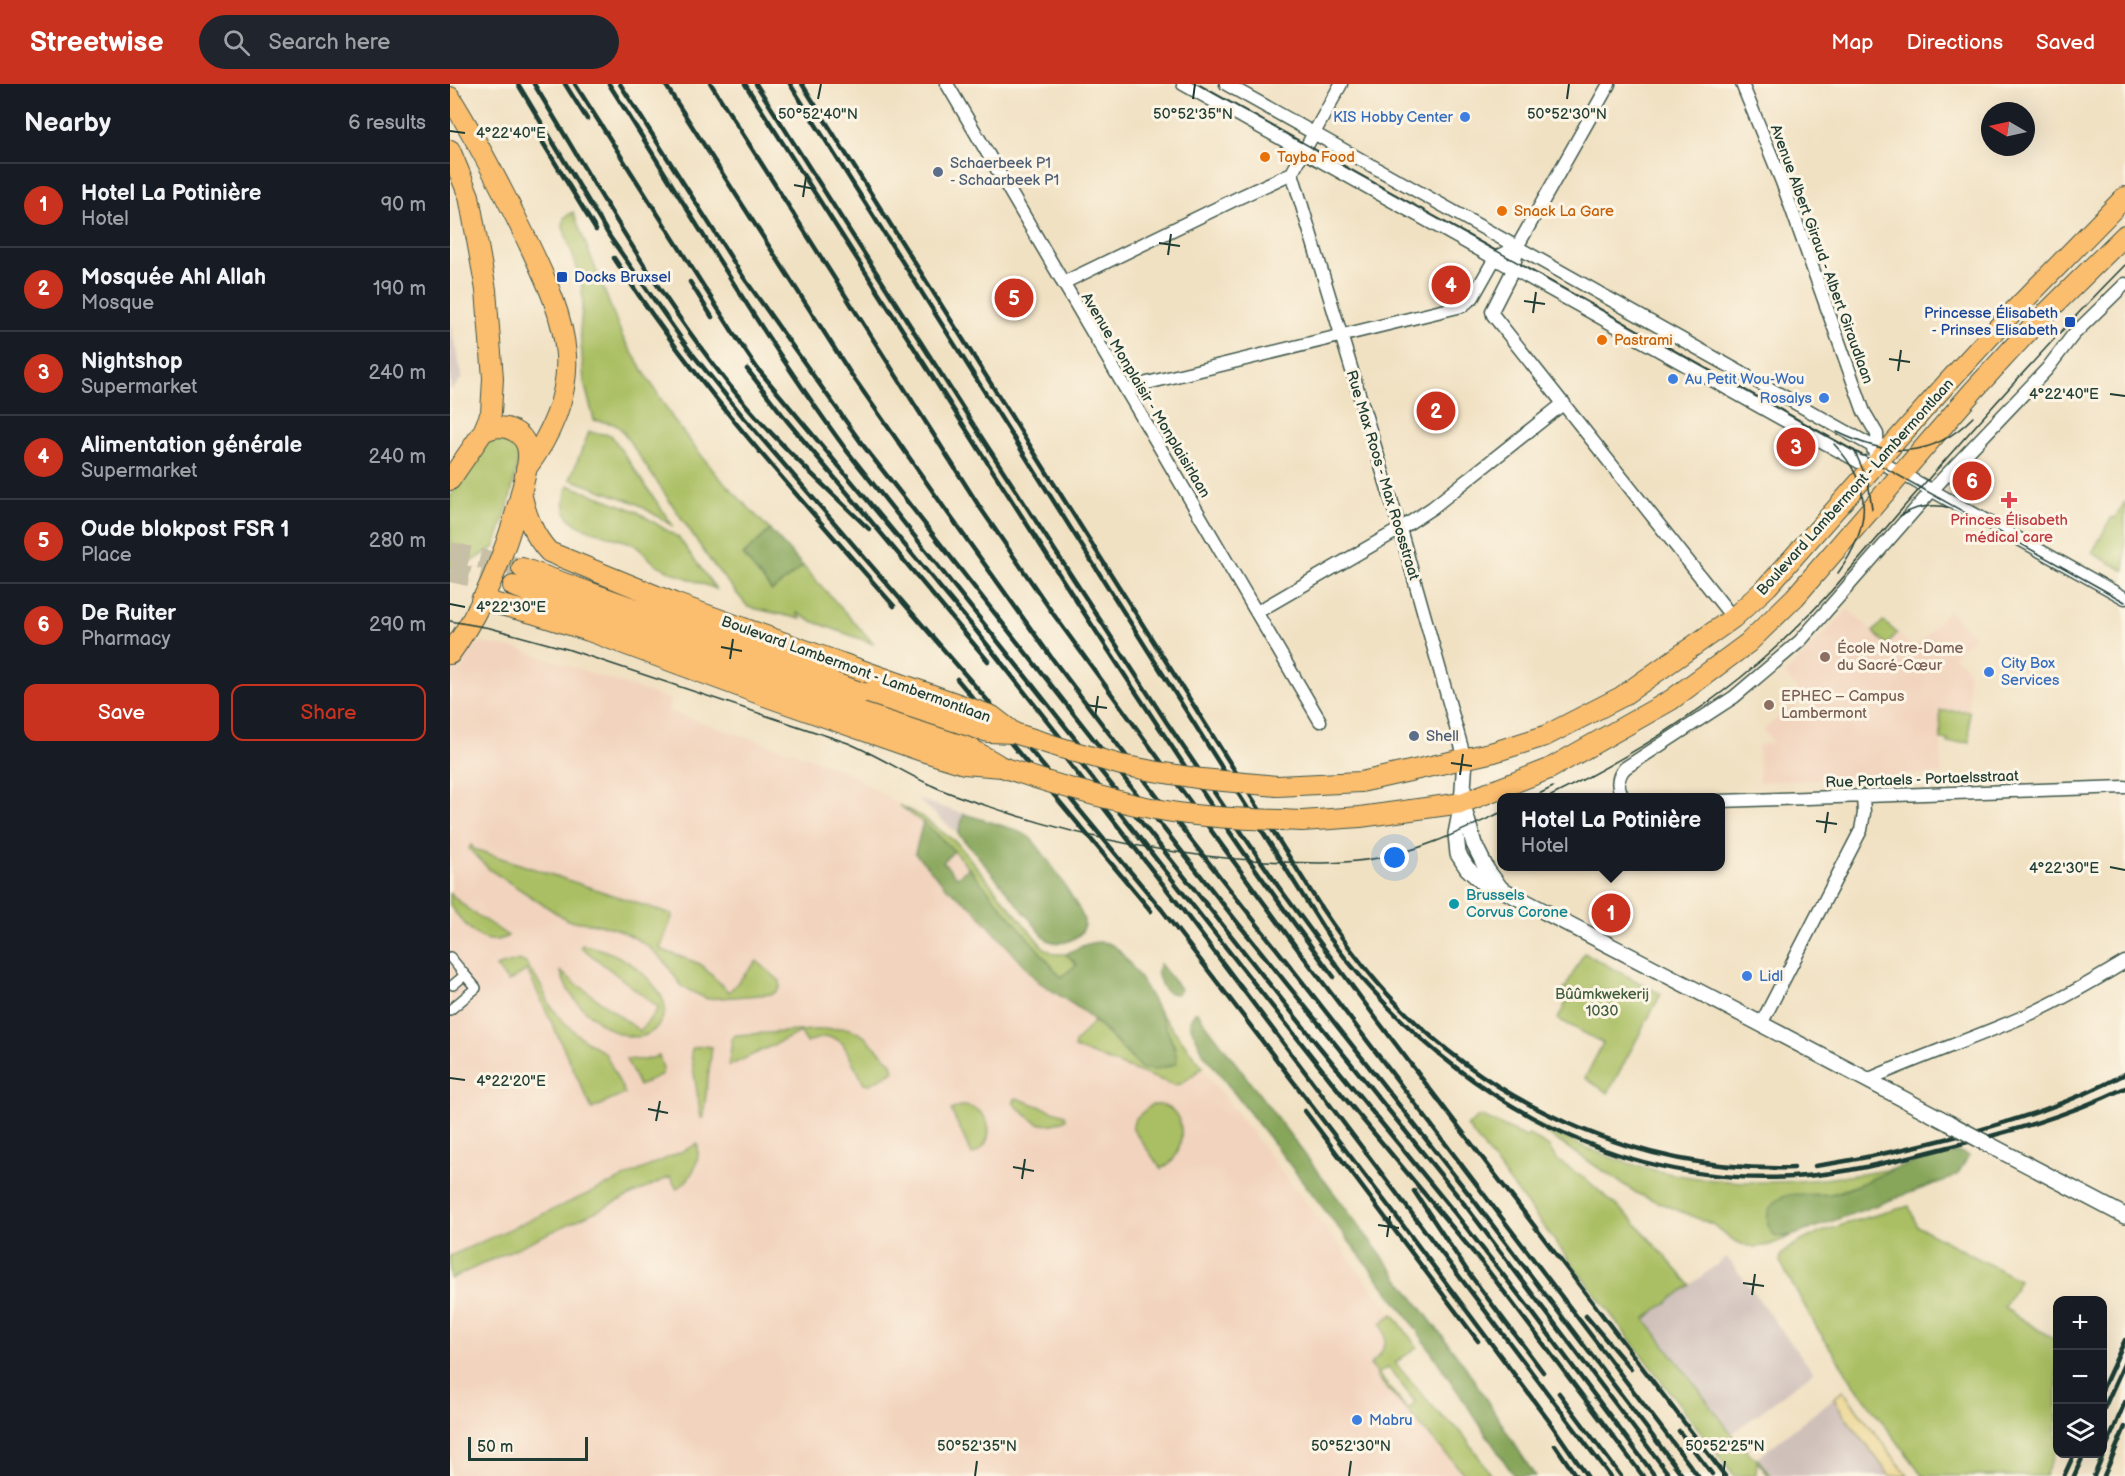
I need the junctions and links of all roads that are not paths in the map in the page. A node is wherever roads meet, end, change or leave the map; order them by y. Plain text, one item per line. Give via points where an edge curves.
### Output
1 (947, 84) edge
2 (1183, 84) edge
3 (1226, 84) edge
4 (1341, 84) edge
5 (1609, 84) edge
6 (1742, 84) edge
7 (450, 97) edge
8 (1314, 133) junction
9 (450, 150) edge
10 (1304, 151) junction
11 (1292, 173) junction
12 (2125, 197) edge
13 (2125, 235) edge
14 (1517, 247) junction
15 (1495, 258) junction
16 (1514, 268) junction
17 (1063, 284) junction
18 (2125, 284) edge
19 (1341, 335) junction
20 (1127, 392) junction
21 (1564, 403) junction
22 (483, 432) junction
23 (1901, 433) junction
24 (1877, 434) junction
25 (1877, 460) junction
26 (526, 469) junction
27 (1901, 473) junction
28 (450, 480) edge
29 (1932, 490) junction
30 (521, 492) junction
31 (1400, 529) junction
32 (522, 568) tunnel mouth
33 (513, 586) tunnel mouth
34 (2125, 598) edge
35 (481, 600) junction
36 (1257, 612) junction
37 (1733, 618) junction
38 (450, 654) edge
39 (1320, 721) dead end
40 (1014, 733) junction
41 (1465, 759) junction
42 (1002, 767) junction
43 (2125, 787) edge
44 (1622, 793) edge
45 (1863, 796) junction
46 (1725, 801) edge
47 (1462, 803) junction
48 (450, 957) edge
49 (2125, 962) edge
50 (465, 975) junction
51 (453, 985) dead end
52 (450, 1010) edge
53 (1761, 1024) junction
54 (1867, 1080) junction
55 (2125, 1216) edge

1 - 17 street, Avenue Monplaisir - Monplaisirlaan
2 - 10 street
3 - 8 street
4 - 8 street
5 - 14 street
6 - 24 street, Avenue Albert Giraud - Albert Giraudlaan via 1782,182 1864,412
7 - 26 main road via 505,194 561,324 567,355 563,393 545,442
8 - 10 street
8 - 14 street
9 - 22 main road via 469,196 486,290 493,378 491,413
10 - 11 street
10 - 15 street
11 - 17 street
11 - 19 street, Rue Max Roos - Max Roosstraat
12 - 23 main road, Boulevard Lambermont - Lambermontlaan
13 - 27 main road, Boulevard Lambermont - Lambermontlaan via 2033,326
14 - 15 street
14 - 16 street
14 - 25 street via 1872,446
15 - 16 street
15 - 19 street via 1473,297 1462,306
16 - 21 street via 1493,305 1493,315
16 - 25 street via 1861,463
17 - 20 street, Avenue Monplaisir - Monplaisirlaan
18 - 29 street via 2073,335
19 - 20 street via 1139,385
19 - 31 street, Rue Max Roos - Max Roosstraat
20 - 36 street, Avenue Monplaisir - Monplaisirlaan
21 - 31 street
21 - 37 street
22 - 26 main road via 501,427 518,433 528,450
22 - 28 main road
23 - 24 street
23 - 25 main road, Boulevard Lambermont - Lambermontlaan
24 - 25 street, Avenue Albert Giraud - Albert Giraudlaan
25 - 27 street
25 - 37 main road, Boulevard Lambermont - Lambermontlaan via 1768,586
26 - 30 main road
27 - 29 street
27 - 47 main road, Boulevard Lambermont - Lambermontlaan via 1795,597 1734,654 1671,700 1549,769
29 - 34 street
29 - 44 street via 1819,622 1782,658 1734,697 1624,768 1618,785
30 - 35 main road via 505,545
30 - 40 main road, Boulevard Lambermont - Lambermontlaan, bridge via 525,513 549,552 674,603 992,716
31 - 36 street
31 - 41 street, Rue Max Roos - Max Roosstraat
32 - 40 main road, bridge via 868,693 988,732
33 - 42 main road via 966,746
35 - 38 main road
35 - 42 main road, Boulevard Lambermont - Lambermontlaan via 589,632 922,751 964,764
36 - 39 street, Avenue Monplaisir - Monplaisirlaan
37 - 41 main road, Boulevard Lambermont - Lambermontlaan via 1622,697 1545,736
40 - 41 main road, Boulevard Lambermont - Lambermontlaan, bridge via 1121,765 1202,779 1277,786 1361,782
41 - 47 street, Rue Max Roos - Max Roosstraat
42 - 47 main road, Boulevard Lambermont - Lambermontlaan, bridge via 1072,790 1174,812 1219,817 1302,821
43 - 45 street, Rue Portaels - Portaelsstraat
45 - 46 street, Rue Portaels - Portaelsstraat
45 - 53 street via 1861,830
47 - 53 street, Rue Max Roos - Max Roosstraat via 1456,834 1458,854 1483,883
48 - 50 street
49 - 54 street via 2032,1013
50 - 51 street
50 - 52 street via 476,988
53 - 54 street, Rue Max Roos - Max Roosstraat
54 - 55 street, Rue Max Roos - Max Roosstraat, bridge

